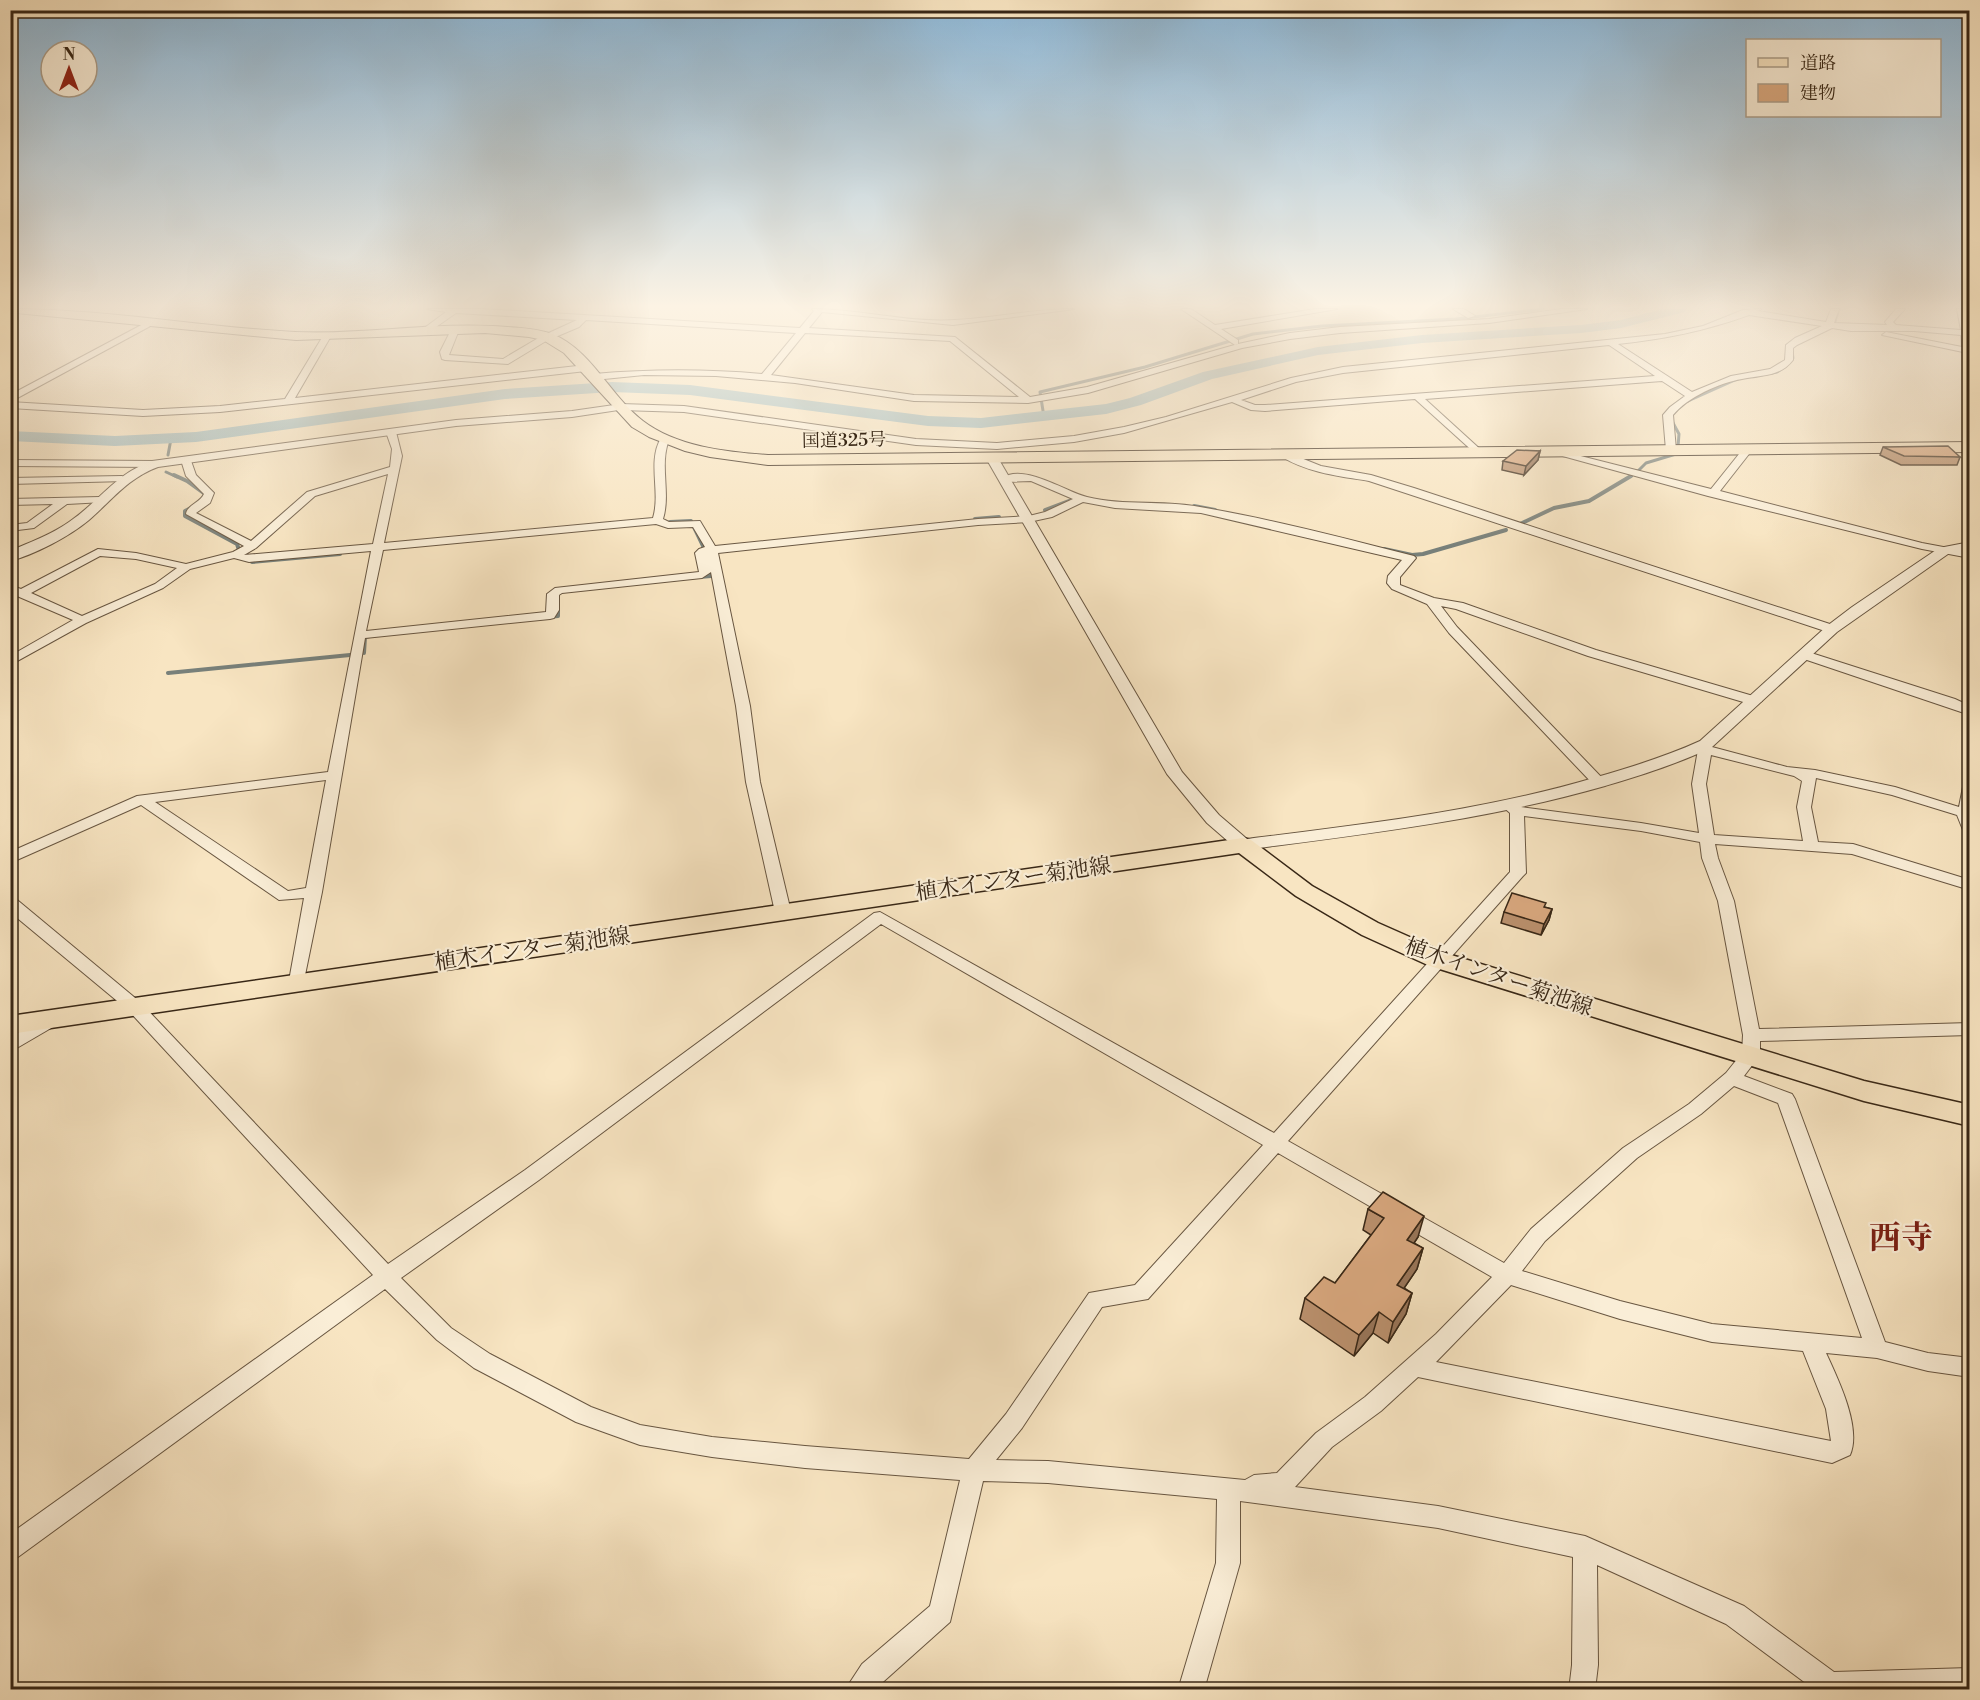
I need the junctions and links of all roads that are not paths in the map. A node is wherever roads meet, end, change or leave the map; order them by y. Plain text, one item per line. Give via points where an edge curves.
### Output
1 (30, 388) edge
2 (296, 388) edge
3 (399, 388) edge
4 (605, 388) edge
5 (846, 388) edge
6 (1013, 388) edge
7 (1092, 388) edge
8 (1266, 388) edge
9 (1529, 388) edge
10 (1679, 388) edge
11 (1711, 388) edge
12 (1692, 396) junction
13 (1418, 397) junction
14 (10, 399) edge
15 (1231, 399) junction
16 (1028, 400) junction
17 (288, 402) junction
18 (10, 405) edge
19 (621, 407) junction
20 (391, 432) junction
21 (664, 440) junction
22 (1970, 447) edge
23 (1740, 449) junction
24 (1671, 450) junction
25 (1477, 452) junction
26 (1553, 452) junction
27 (1286, 455) junction
28 (992, 458) junction
29 (186, 460) junction
30 (10, 463) edge
31 (156, 464) junction
32 (393, 469) junction
33 (122, 479) junction
34 (1005, 479) junction
35 (10, 481) edge
36 (1712, 494) junction
37 (1082, 499) junction
38 (100, 500) junction
39 (64, 501) junction
40 (10, 502) edge
41 (1029, 519) junction
42 (657, 521) junction
43 (10, 528) edge
44 (252, 546) junction
45 (1970, 546) edge
46 (379, 547) junction
47 (712, 550) junction
48 (1944, 551) junction
49 (237, 554) junction
50 (1970, 555) edge
51 (10, 557) edge
52 (186, 567) junction
53 (16, 591) edge
54 (1431, 602) junction
55 (82, 620) junction
56 (1832, 629) junction
57 (360, 635) junction
58 (1805, 655) junction
59 (10, 661) edge
60 (1755, 701) junction
61 (1970, 711) edge
62 (1706, 747) junction
63 (1799, 773) junction
64 (334, 775) junction
65 (1599, 782) junction
66 (1970, 787) edge
67 (142, 800) junction
68 (1513, 808) junction
69 (1964, 813) junction
70 (1970, 830) edge
71 (1708, 839) junction
72 (1242, 845) junction
73 (1811, 845) junction
74 (10, 858) edge
75 (1970, 885) edge
76 (314, 892) junction
77 (10, 903) edge
78 (879, 907) junction
79 (783, 912) junction
80 (1438, 960) junction
81 (297, 981) junction
82 (134, 1006) junction
83 (55, 1018) junction
84 (10, 1025) edge
85 (1970, 1029) edge
86 (1752, 1045) junction
87 (10, 1046) edge
88 (1732, 1078) junction
89 (1970, 1116) edge
90 (1277, 1143) junction
91 (1507, 1275) junction
92 (388, 1276) junction
93 (1810, 1343) junction
94 (1877, 1349) junction
95 (1415, 1367) junction
96 (1970, 1368) edge
97 (974, 1470) junction
98 (1229, 1489) junction
99 (1585, 1548) junction
100 (10, 1549) edge
101 (1970, 1681) edge
102 (1829, 1688) edge
103 (858, 1689) edge
104 (1191, 1689) edge
105 (1582, 1689) edge

1 - 14 street
2 - 17 street
3 - 17 street
4 - 19 highway, 国道325号
5 - 16 street via 915,398
6 - 16 street
7 - 16 street
8 - 15 street
9 - 13 street
10 - 12 street
11 - 12 street
12 - 24 street via 1668,415
13 - 15 street via 1265,408
13 - 25 street
15 - 19 street via 1124,430 1052,442 983,446 916,442 709,411
17 - 18 street via 143,413
19 - 20 street
19 - 21 highway, 国道325号 via 637,424
20 - 29 street
20 - 32 street via 397,449
21 - 28 highway, 国道325号 via 708,453 764,460
21 - 42 street via 660,447 663,480
22 - 23 highway, 国道325号
23 - 24 highway, 国道325号
23 - 36 street via 1744,454
24 - 26 highway, 国道325号
25 - 26 highway, 国道325号
25 - 27 highway, 国道325号
26 - 36 street
27 - 28 highway, 国道325号
27 - 56 street via 1319,469 1410,490
28 - 34 street
29 - 31 street
29 - 44 street via 190,476 209,493 191,514
30 - 31 street
31 - 33 street
32 - 44 street via 311,494
32 - 46 street
33 - 35 street
33 - 38 street
34 - 37 street via 1032,478
34 - 41 street
36 - 48 street
37 - 41 street
37 - 54 street via 1115,506 1192,508 1410,558 1394,576 1393,583
38 - 39 street
38 - 51 street via 74,526
39 - 40 street
39 - 43 street via 30,526
41 - 47 street
41 - 72 street via 1175,774 1193,798
42 - 46 street
42 - 47 street via 668,525 696,523
44 - 49 street
45 - 48 street
46 - 49 street via 249,560
46 - 57 street
47 - 57 street via 701,553 705,572 702,575 559,590 553,594 550,615
47 - 79 street via 743,706 753,782
48 - 50 street
48 - 56 street
49 - 52 street
52 - 53 street via 98,552
52 - 55 street via 159,586
53 - 55 street
54 - 60 street via 1459,606 1592,654
54 - 65 street via 1453,630
55 - 59 street
56 - 58 street
57 - 64 street
58 - 60 street
58 - 61 street
60 - 62 street
62 - 63 street
62 - 65 street
62 - 71 street via 1699,784
63 - 69 street via 1895,791
63 - 73 street via 1809,779 1804,807
64 - 67 street
64 - 76 street
65 - 68 street
66 - 69 street
67 - 74 street
67 - 76 street via 285,896
68 - 71 street
68 - 72 street
68 - 80 street via 1518,873
69 - 70 street
71 - 73 street
71 - 86 street via 1710,858 1726,901
72 - 78 main road, 植木インター菊池線
72 - 80 main road, 植木インター菊池線 via 1304,891 1370,929
73 - 75 street via 1853,849
76 - 81 street
77 - 82 street
78 - 79 main road, 植木インター菊池線
78 - 90 street
78 - 92 street via 532,1175
79 - 81 main road, 植木インター菊池線
80 - 86 main road, 植木インター菊池線 via 1567,1001
80 - 90 street
81 - 82 main road, 植木インター菊池線
82 - 83 main road, 植木インター菊池線
82 - 92 street
83 - 84 main road, 植木インター菊池線
83 - 87 street
85 - 86 street
86 - 88 street
86 - 89 main road, 植木インター菊池線 via 1864,1091
88 - 91 street via 1695,1109 1630,1153 1538,1234
88 - 94 street via 1786,1099
90 - 91 street
90 - 97 street via 1141,1293 1096,1299 1014,1421
91 - 93 street via 1712,1333
91 - 95 street
92 - 97 street via 444,1334 482,1361 584,1415 640,1435 805,1457
92 - 100 street
93 - 94 street
93 - 95 street via 1843,1434 1842,1448 1832,1452
94 - 96 street
95 - 98 street via 1324,1440 1283,1483
97 - 98 street via 1048,1472
97 - 103 street via 941,1613 871,1673
98 - 99 street via 1438,1517
98 - 104 street via 1228,1563
99 - 102 street via 1735,1615
99 - 105 street
101 - 102 street

